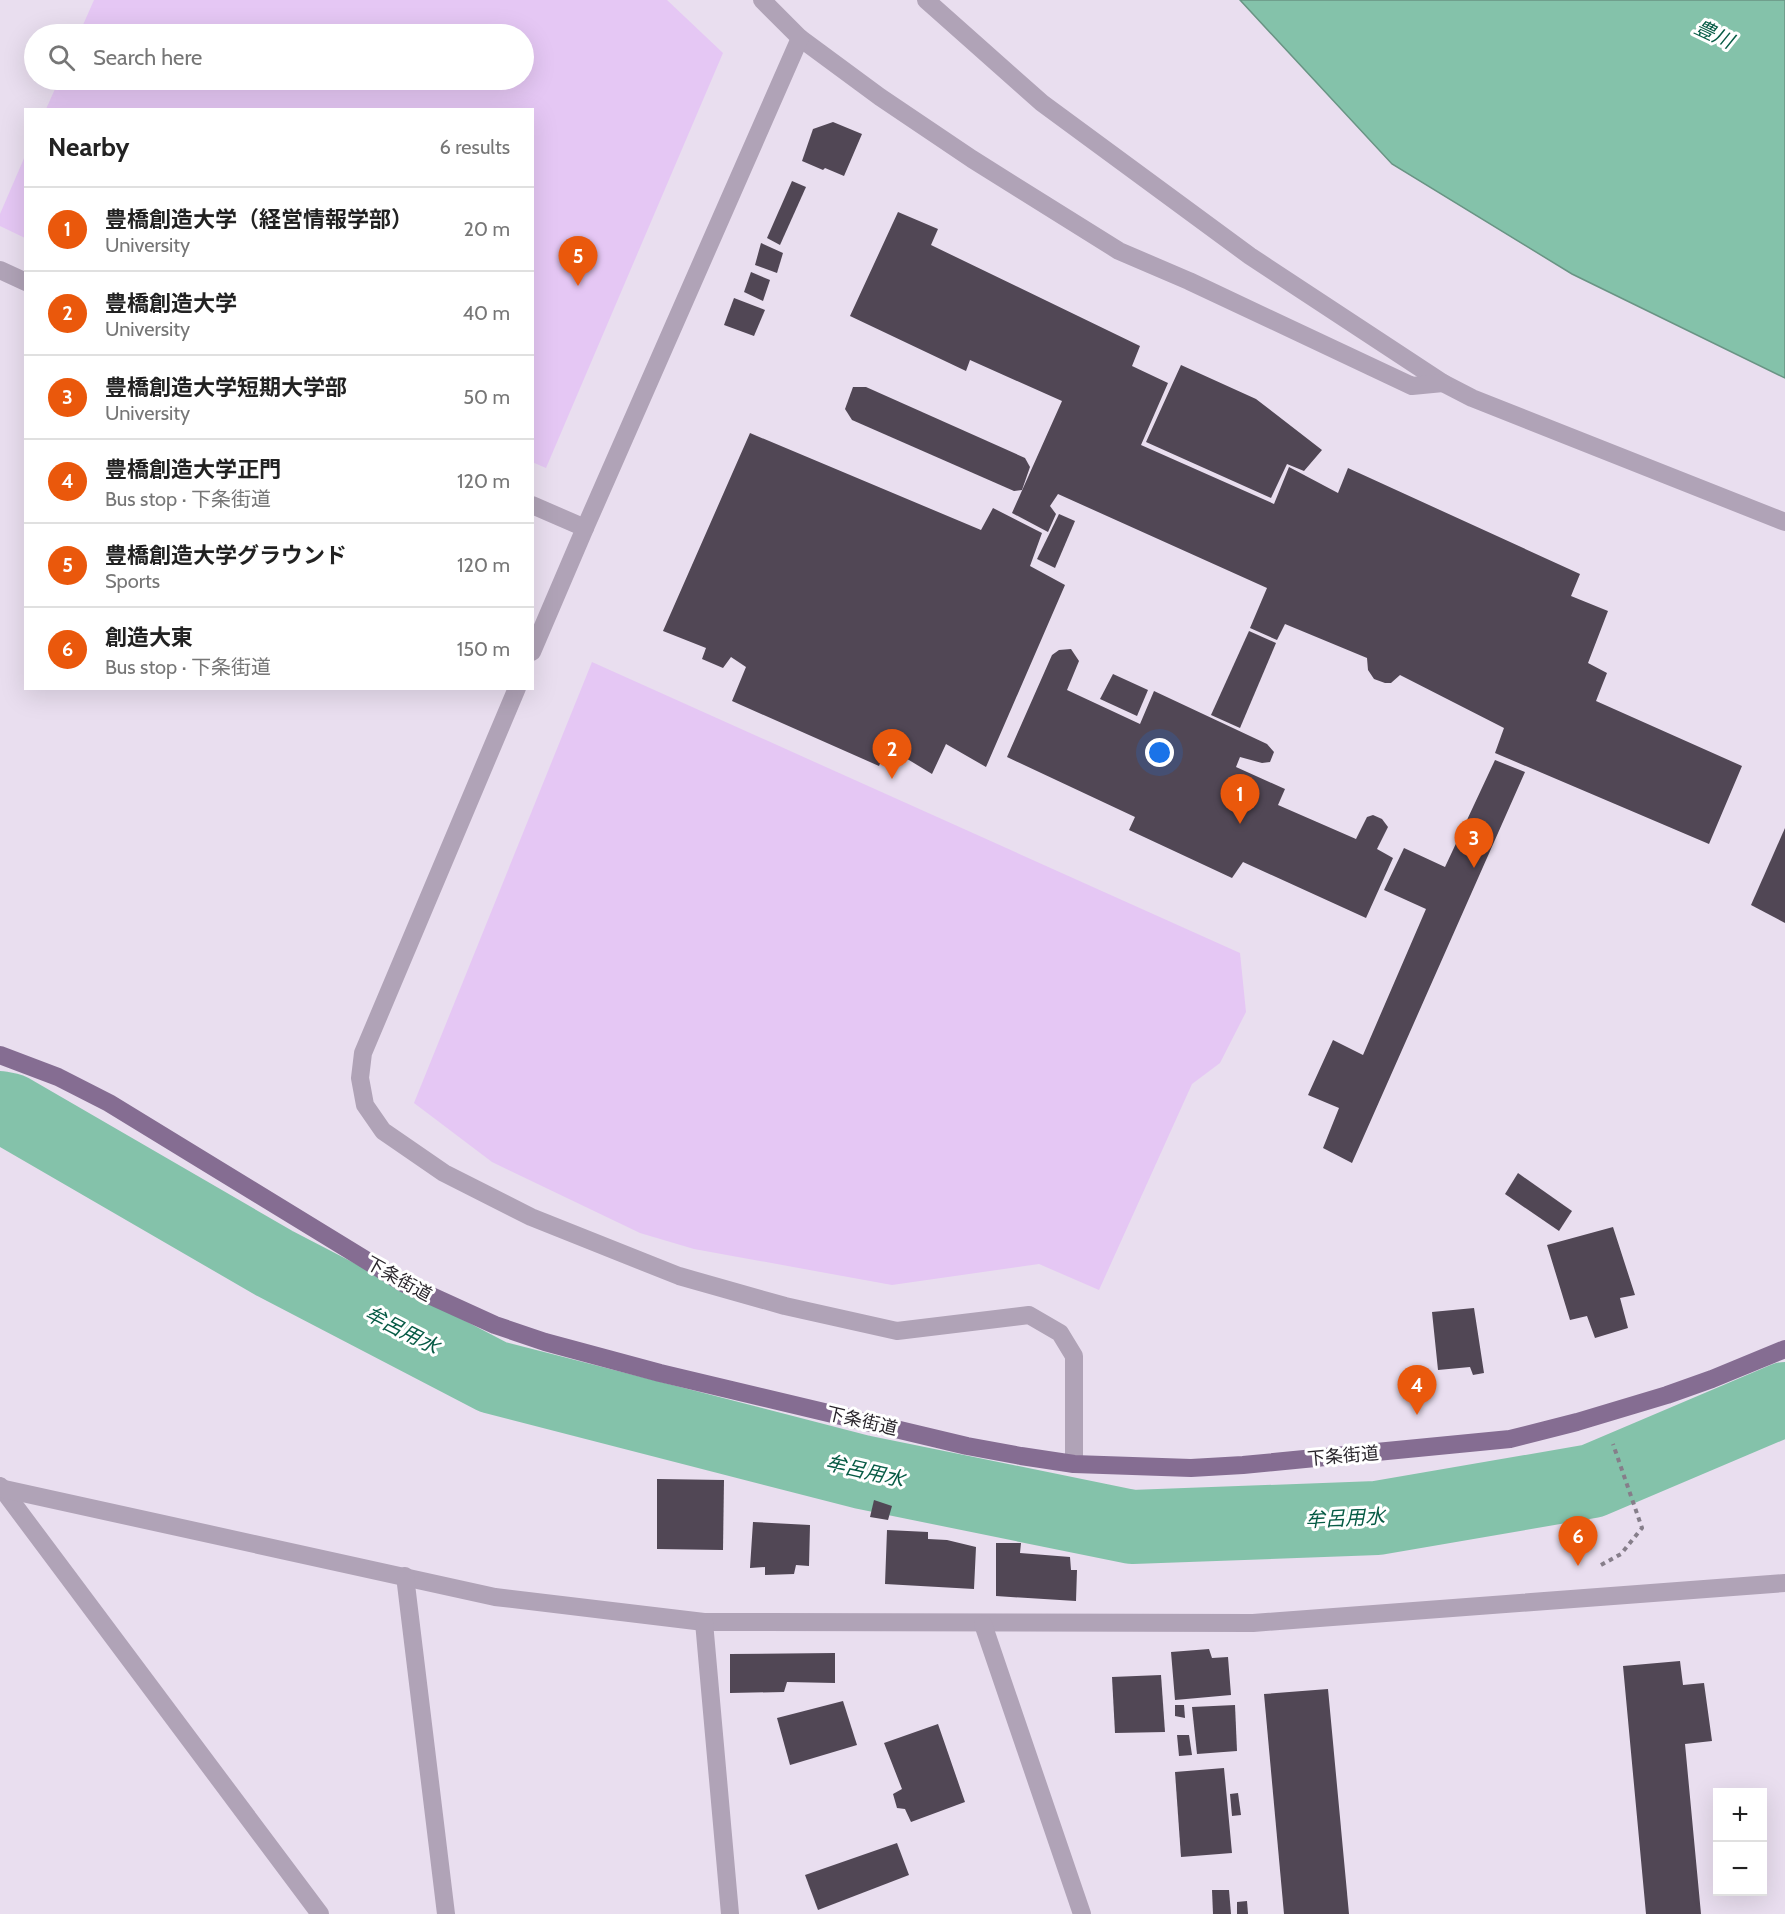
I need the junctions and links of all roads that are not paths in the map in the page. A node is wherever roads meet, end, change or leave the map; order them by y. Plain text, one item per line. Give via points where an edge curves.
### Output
1 (762, 0) edge
2 (926, 0) edge
3 (800, 38) junction
4 (0, 270) edge
5 (24, 281) edge
6 (1443, 383) junction
7 (534, 506) edge
8 (1785, 522) edge
9 (585, 528) junction
10 (534, 647) edge
11 (516, 690) edge
12 (0, 1055) edge
13 (1785, 1349) edge
14 (1074, 1464) junction
15 (1, 1488) edge
16 (405, 1576) junction
17 (1785, 1583) edge
18 (704, 1622) junction
19 (983, 1624) junction
20 (320, 1914) edge
21 (446, 1914) edge
22 (730, 1914) edge
23 (1082, 1914) edge

1 - 3 street
2 - 6 street via 1042,103 1250,256
3 - 6 street via 972,159 1119,251 1412,386
3 - 9 street
4 - 5 street
6 - 8 street
7 - 9 street
9 - 10 street
11 - 14 street via 363,1053 360,1078 365,1105 383,1131 444,1173 531,1217 679,1276 785,1306 897,1331 1029,1315 1060,1333 1074,1356
12 - 14 main road, 下条街道 via 58,1077 109,1103 405,1284 495,1324 545,1342 660,1373 967,1446
13 - 14 main road, 下条街道 via 1667,1395 1510,1438 1243,1466
15 - 16 street
15 - 20 street
16 - 18 street via 495,1597
16 - 21 street
17 - 19 street via 1253,1623
18 - 19 street
18 - 22 street
19 - 23 street

